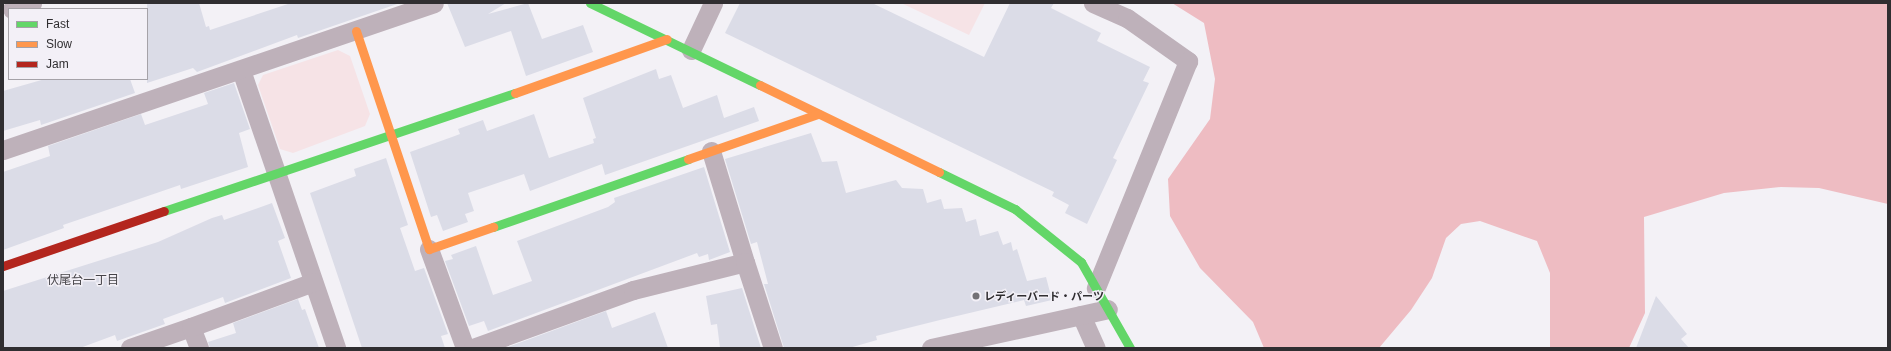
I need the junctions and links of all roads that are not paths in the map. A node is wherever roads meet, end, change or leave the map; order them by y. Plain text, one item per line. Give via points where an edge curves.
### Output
1 (32, 3) edge
2 (434, 3) edge
3 (590, 3) edge
4 (713, 3) edge
5 (1093, 3) edge
6 (15, 8) edge
7 (356, 31) junction
8 (667, 39) junction
9 (691, 50) junction
10 (241, 70) junction
11 (818, 114) junction
12 (393, 136) junction
13 (3, 150) edge
14 (712, 151) junction
15 (276, 172) junction
16 (429, 249) junction
17 (745, 262) junction
18 (3, 266) edge
19 (313, 282) junction
20 (1096, 288) junction
21 (1108, 309) junction
22 (1081, 315) junction
23 (191, 327) junction
24 (130, 348) edge
25 (199, 348) edge
26 (336, 348) edge
27 (465, 348) edge
28 (473, 348) edge
29 (773, 348) edge
30 (931, 348) edge
31 (1096, 348) edge
32 (1130, 348) edge

1 - 6 street
2 - 7 street
3 - 8 street
4 - 9 street
5 - 20 street via 1127,18 1188,61
7 - 10 street
7 - 12 street
8 - 9 street
8 - 12 street
9 - 11 street
10 - 13 street
10 - 15 street
11 - 14 street
11 - 20 street via 1015,209 1081,262
12 - 15 street
12 - 16 street
14 - 16 street
14 - 17 street
15 - 18 street
15 - 19 street
16 - 27 street
17 - 28 street via 633,290
17 - 29 street
19 - 23 street
19 - 26 street
20 - 21 street
21 - 22 street
21 - 32 street
22 - 30 street
22 - 31 street
23 - 24 street
23 - 25 street

